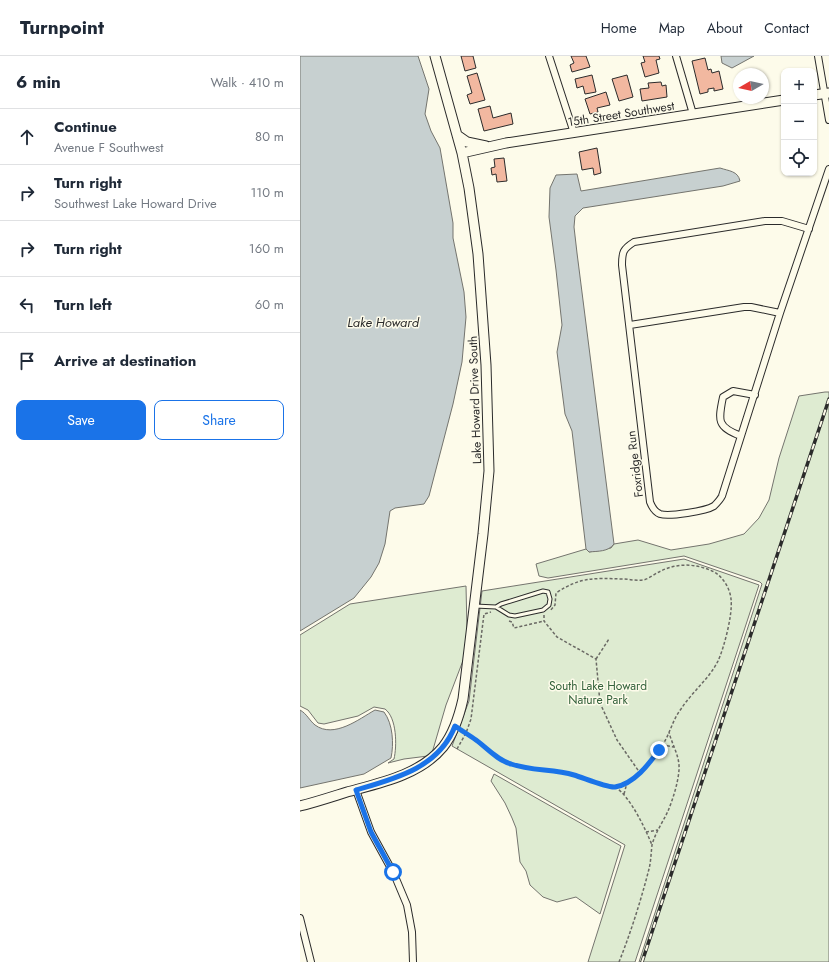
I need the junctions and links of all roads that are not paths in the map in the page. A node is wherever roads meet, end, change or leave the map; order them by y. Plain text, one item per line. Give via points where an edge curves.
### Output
1 (435, 56) edge
2 (549, 56) edge
3 (676, 56) edge
4 (818, 56) edge
5 (827, 93) edge
6 (817, 95) edge
7 (781, 100) edge
8 (693, 114) junction
9 (829, 120) edge
10 (574, 133) junction
11 (457, 135) junction
12 (489, 147) junction
13 (462, 153) junction
14 (829, 169) edge
15 (809, 229) junction
16 (780, 313) junction
17 (630, 325) junction
18 (754, 394) junction
19 (741, 436) junction
20 (475, 606) junction
21 (496, 607) junction
22 (356, 790) junction
23 (300, 806) edge
24 (300, 918) edge
25 (311, 962) edge
26 (413, 962) edge

1 - 11 street, Lake Howard Drive South
2 - 10 street
3 - 8 street
4 - 5 street
5 - 6 street
5 - 9 street
7 - 8 street, 15th Street Southwest
8 - 10 street, 15th Street Southwest
10 - 12 street, 15th Street Southwest
11 - 12 street via 467,142
11 - 13 street, Lake Howard Drive South
12 - 13 street, 15th Street Southwest
13 - 20 street, Lake Howard Drive South via 478,254 489,426 489,471
14 - 15 street, Foxridge Run
15 - 16 street, Foxridge Run
15 - 17 street, Foxridge Run via 782,221 765,221 634,242 625,247 622,259
16 - 17 street via 744,307
16 - 18 street, Foxridge Run
17 - 19 street, Foxridge Run via 650,502 659,513 671,515 714,506 722,496
18 - 19 street, Foxridge Run
18 - 19 street via 733,391 723,398 720,421 728,431
20 - 21 lane
20 - 22 street, Lake Howard Drive South via 463,700 455,726 445,743 424,765
21 - 21 lane via 515,616 543,610 549,605 550,599 548,592 543,591
22 - 23 street, Lake Howard Drive South
22 - 26 street via 371,832 394,874 407,905 412,932
24 - 25 street

